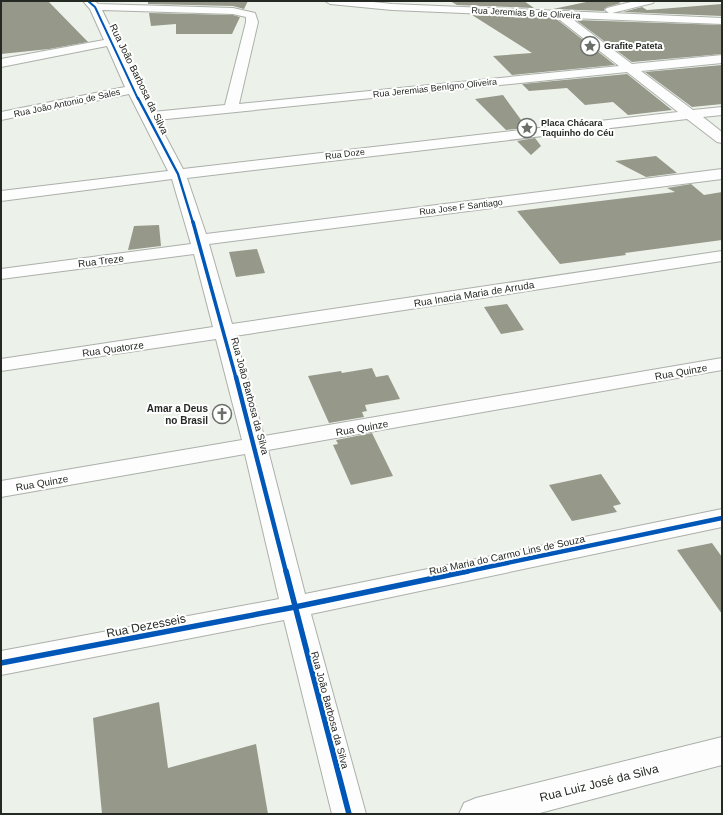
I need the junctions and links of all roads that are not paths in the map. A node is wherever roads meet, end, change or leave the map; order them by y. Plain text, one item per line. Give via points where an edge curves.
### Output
1 (330, 1) edge
2 (542, 1) edge
3 (649, 1) edge
4 (92, 4) edge
5 (560, 15) junction
6 (584, 16) junction
7 (722, 21) edge
8 (110, 42) junction
9 (722, 58) edge
10 (1, 63) edge
11 (628, 68) junction
12 (133, 89) junction
13 (231, 108) junction
14 (722, 111) edge
15 (690, 115) junction
16 (1, 116) edge
17 (148, 117) junction
18 (722, 139) edge
19 (178, 174) junction
20 (722, 174) edge
21 (1, 196) edge
22 (200, 244) junction
23 (722, 256) edge
24 (1, 274) edge
25 (225, 332) junction
26 (722, 364) edge
27 (1, 366) edge
28 (255, 446) junction
29 (1, 490) edge
30 (722, 518) edge
31 (295, 607) junction
32 (1, 663) edge
33 (722, 752) edge
34 (349, 814) edge
35 (476, 814) edge

1 - 5 street, Rua Jeremias B de Oliveira
2 - 5 street
3 - 6 street
4 - 8 street, Rua João Barbosa da Silva
4 - 13 street via 233,11 251,15 252,22
5 - 6 street, Rua Jeremias B de Oliveira
5 - 11 street
6 - 7 street, Rua Jeremias B de Oliveira
8 - 10 street
8 - 12 street, Rua João Barbosa da Silva
9 - 11 street, Rua Jeremias Benígno Oliveira
11 - 13 street, Rua Jeremias Benígno Oliveira
11 - 15 street
12 - 16 street, Rua João Antonio de Sales
12 - 17 street, Rua João Barbosa da Silva
13 - 17 street, Rua Jeremias Benígno Oliveira
14 - 15 street, Rua Doze
15 - 18 street
15 - 19 street, Rua Doze
17 - 19 street, Rua João Barbosa da Silva
19 - 21 street, Rua Doze
19 - 22 street, Rua João Barbosa da Silva
20 - 22 street, Rua Jose F Santiago
22 - 24 street, Rua Treze
22 - 25 street, Rua João Barbosa da Silva
23 - 25 street, Rua Inacia Maria de Arruda
25 - 27 street, Rua Quatorze
25 - 28 street, Rua João Barbosa da Silva
26 - 28 street, Rua Quinze
28 - 29 street, Rua Quinze
28 - 31 street, Rua João Barbosa da Silva
30 - 31 street, Rua Maria do Carmo Lins de Souza
31 - 32 street, Rua Dezesseis
31 - 34 street, Rua João Barbosa da Silva
33 - 35 street, Rua Luiz José da Silva

